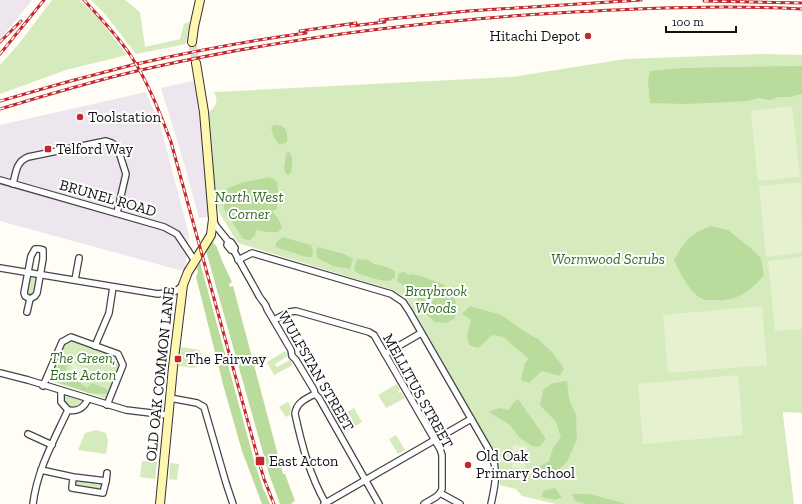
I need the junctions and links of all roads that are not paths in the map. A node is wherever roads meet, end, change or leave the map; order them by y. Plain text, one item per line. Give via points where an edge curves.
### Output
1 (200, 0) edge
2 (192, 42) tunnel mouth
3 (196, 63) tunnel mouth
4 (0, 180) edge
5 (13, 184) junction
6 (117, 213) junction
7 (213, 219) junction
8 (79, 258) dead end
9 (238, 260) junction
10 (195, 261) junction
11 (0, 268) edge
12 (28, 272) junction
13 (40, 274) junction
14 (75, 280) junction
15 (183, 285) junction
16 (113, 287) junction
17 (30, 300) junction
18 (27, 312) dead end
19 (274, 320) junction
20 (421, 333) junction
21 (95, 346) junction
22 (385, 354) junction
23 (0, 373) edge
24 (44, 386) junction
25 (61, 391) junction
26 (314, 394) junction
27 (170, 398) junction
28 (88, 399) junction
29 (107, 405) junction
30 (68, 410) junction
31 (168, 415) junction
32 (471, 419) junction
33 (28, 434) dead end
34 (434, 440) junction
35 (52, 445) junction
36 (41, 470) junction
37 (107, 473) dead end
38 (73, 477) junction
39 (366, 480) junction
40 (106, 481) junction
41 (440, 493) junction
42 (33, 504) edge
43 (160, 504) edge
44 (233, 504) edge
45 (325, 504) edge
46 (379, 504) edge
47 (424, 504) edge
48 (460, 504) edge
49 (491, 504) edge

1 - 2 street
3 - 7 street, OLD OAK COMMON LANE via 204,113
4 - 5 street, BRUNEL ROAD
5 - 6 street, BRUNEL ROAD
5 - 6 street via 19,163 28,157 106,141 118,149 126,174
6 - 10 street, BRUNEL ROAD via 171,230 182,240
7 - 9 street, WULFSTAN STREET
7 - 10 street, OLD OAK COMMON LANE via 211,235
8 - 14 street
9 - 19 street, WULFSTAN STREET
9 - 20 street via 252,253 391,294 406,307
10 - 15 street, OLD OAK COMMON LANE
11 - 12 street
12 - 13 street
12 - 13 street via 33,251 39,249 43,250 44,254
12 - 17 street via 24,294
13 - 14 street
13 - 17 street via 37,293
14 - 16 street
15 - 16 street via 176,291 158,294
15 - 27 street, OLD OAK COMMON LANE
16 - 21 street via 109,313
17 - 18 street
19 - 22 street, MELLITUS STREET via 294,311 336,322 372,334
19 - 26 street, WULFSTAN STREET
20 - 22 street
20 - 32 street
21 - 24 street via 71,337 62,342
21 - 29 street via 118,354 123,365
22 - 34 street, MELLITUS STREET
23 - 24 street
24 - 25 street
25 - 28 street
25 - 30 street via 61,402
26 - 39 street, WULFSTAN STREET via 320,400
26 - 45 street via 300,403 295,414 311,473
27 - 31 street, OLD OAK COMMON LANE
27 - 44 street via 197,403 204,407
28 - 29 street
28 - 30 street via 81,409
29 - 31 street
30 - 35 street
31 - 43 street, OLD OAK COMMON LANE
32 - 34 street
32 - 49 street via 495,464 496,482
33 - 35 street
34 - 39 street
34 - 41 street, MELLITUS STREET via 442,455
35 - 36 street
36 - 38 street
36 - 42 street
37 - 40 street
38 - 40 street
38 - 40 street via 72,488 102,493
39 - 45 street
39 - 46 street, WULFSTAN STREET
41 - 47 street
41 - 48 street

